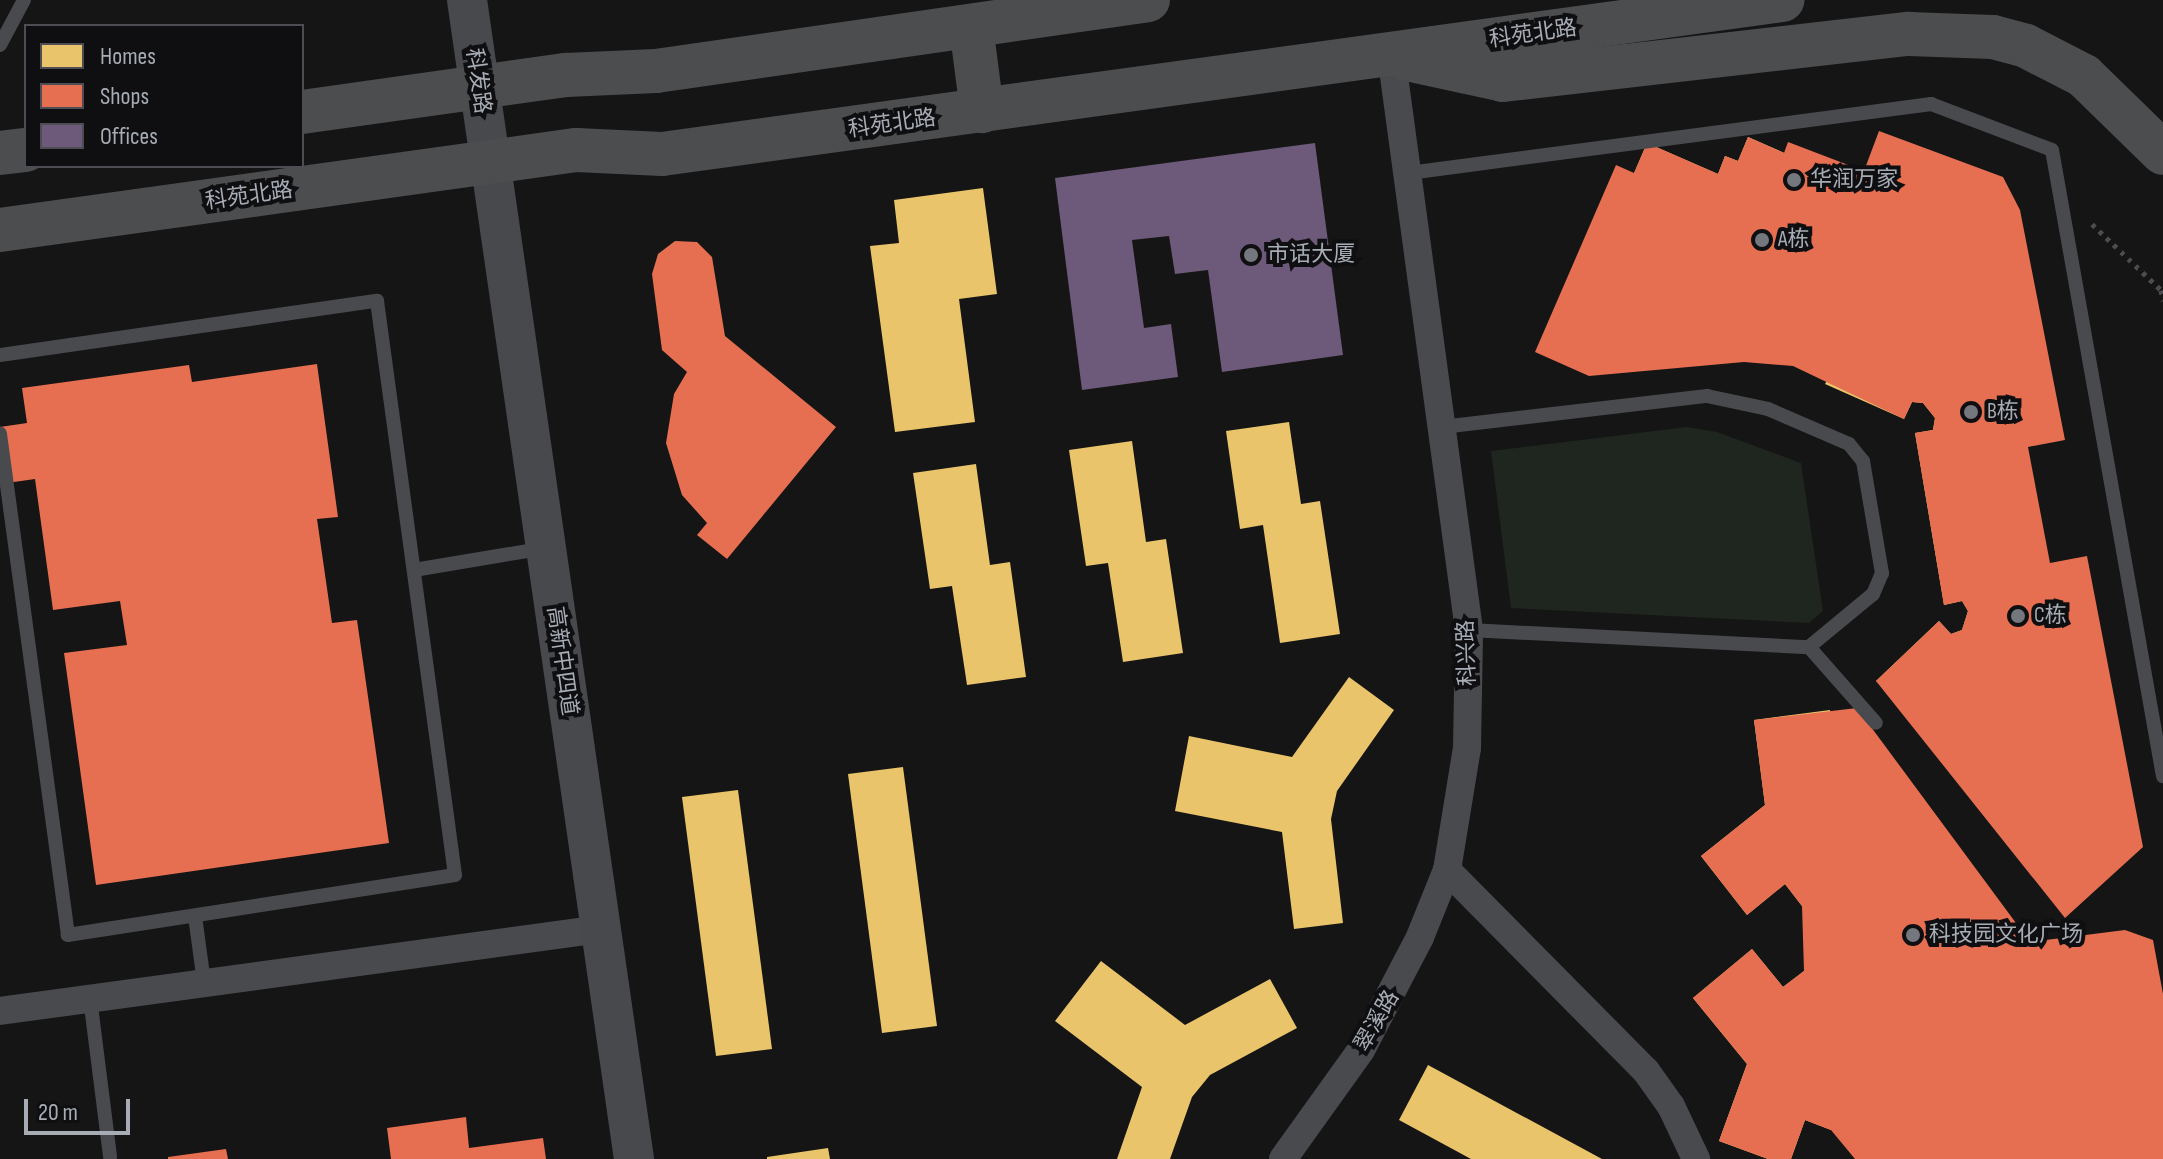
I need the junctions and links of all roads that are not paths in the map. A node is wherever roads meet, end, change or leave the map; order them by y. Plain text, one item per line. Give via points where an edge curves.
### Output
1 (24, 0) edge
2 (467, 0) edge
3 (1148, 0) edge
4 (1782, 0) edge
5 (971, 26) junction
6 (0, 45) edge
7 (1391, 54) junction
8 (479, 87) junction
9 (982, 111) junction
10 (304, 112) edge
11 (24, 150) edge
12 (0, 153) edge
13 (2163, 153) edge
14 (490, 162) junction
15 (1409, 173) junction
16 (0, 230) edge
17 (0, 355) edge
18 (1442, 427) junction
19 (0, 434) edge
20 (546, 548) junction
21 (414, 570) junction
22 (1469, 630) junction
23 (1809, 647) junction
24 (1876, 723) dead end
25 (2163, 776) edge
26 (1447, 870) junction
27 (195, 916) junction
28 (601, 929) junction
29 (204, 983) junction
30 (90, 998) junction
31 (0, 1011) edge
32 (110, 1157) edge
33 (634, 1159) edge
34 (1283, 1159) edge
35 (1696, 1159) edge

1 - 6 lane
2 - 8 main road, 科发路
3 - 5 main road
4 - 7 main road, 科苑北路
5 - 8 main road via 656,71 566,75
5 - 9 main road
7 - 9 main road, 科苑北路
7 - 13 main road via 1450,72 1503,80 1952,33 2026,46 2084,76
7 - 15 street, 科兴路
8 - 10 main road
8 - 14 main road, 科发路
9 - 14 main road, 科苑北路 via 662,154 576,150
11 - 12 main road
14 - 16 main road, 科苑北路
14 - 20 main road, 高新中四道
15 - 18 street, 科兴路
15 - 25 lane via 1931,104 2052,150
17 - 21 lane via 377,301
18 - 22 street, 科兴路
18 - 23 lane via 1707,396 1768,409 1849,444 1863,461 1882,573 1873,594
19 - 27 lane via 68,935
20 - 21 lane
20 - 28 main road, 高新中四道
21 - 27 lane via 455,875
22 - 23 lane
22 - 26 street, 科兴路 via 1467,748
23 - 24 lane
26 - 34 street, 翠溪路 via 1393,995 1318,1116
26 - 35 street via 1646,1071 1671,1106
27 - 29 lane
28 - 29 street
28 - 33 main road, 高新中四道
29 - 30 street
30 - 31 street
30 - 32 lane

